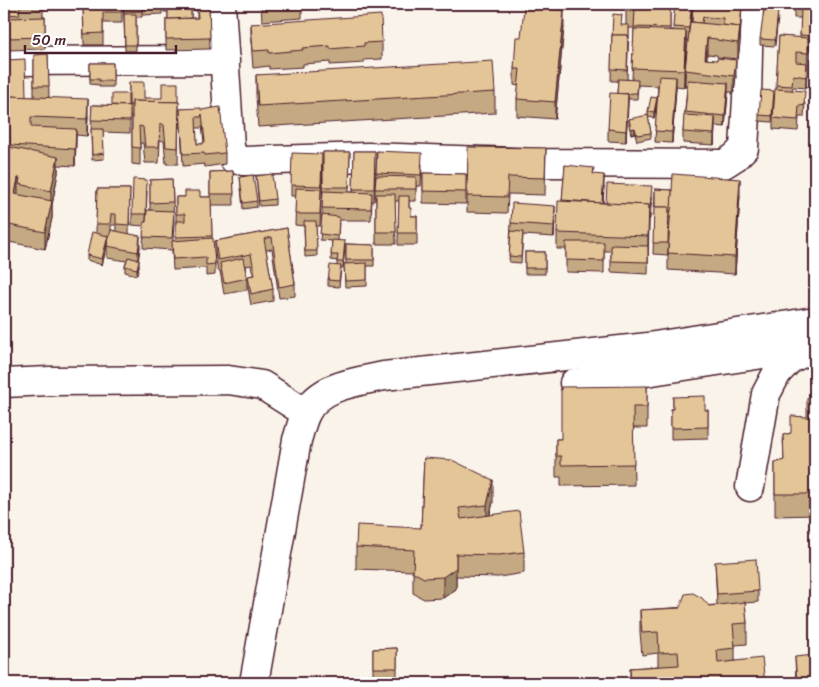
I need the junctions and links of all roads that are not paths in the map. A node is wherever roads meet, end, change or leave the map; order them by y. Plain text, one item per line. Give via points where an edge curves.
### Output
1 (221, 4) edge
2 (749, 4) edge
3 (225, 60) junction
4 (4, 62) edge
5 (815, 321) edge
6 (815, 346) edge
7 (4, 383) edge
8 (574, 383) dead end
9 (306, 413) junction
10 (750, 487) dead end
11 (254, 683) edge

1 - 3 street
2 - 3 street via 744,148 724,164 542,163 368,157 234,159 230,147
3 - 4 street
5 - 9 street via 648,347 384,376 344,384 320,395
6 - 8 street
6 - 10 street via 790,359 777,373 766,394
7 - 9 street via 228,380 262,385
9 - 11 street via 297,440

